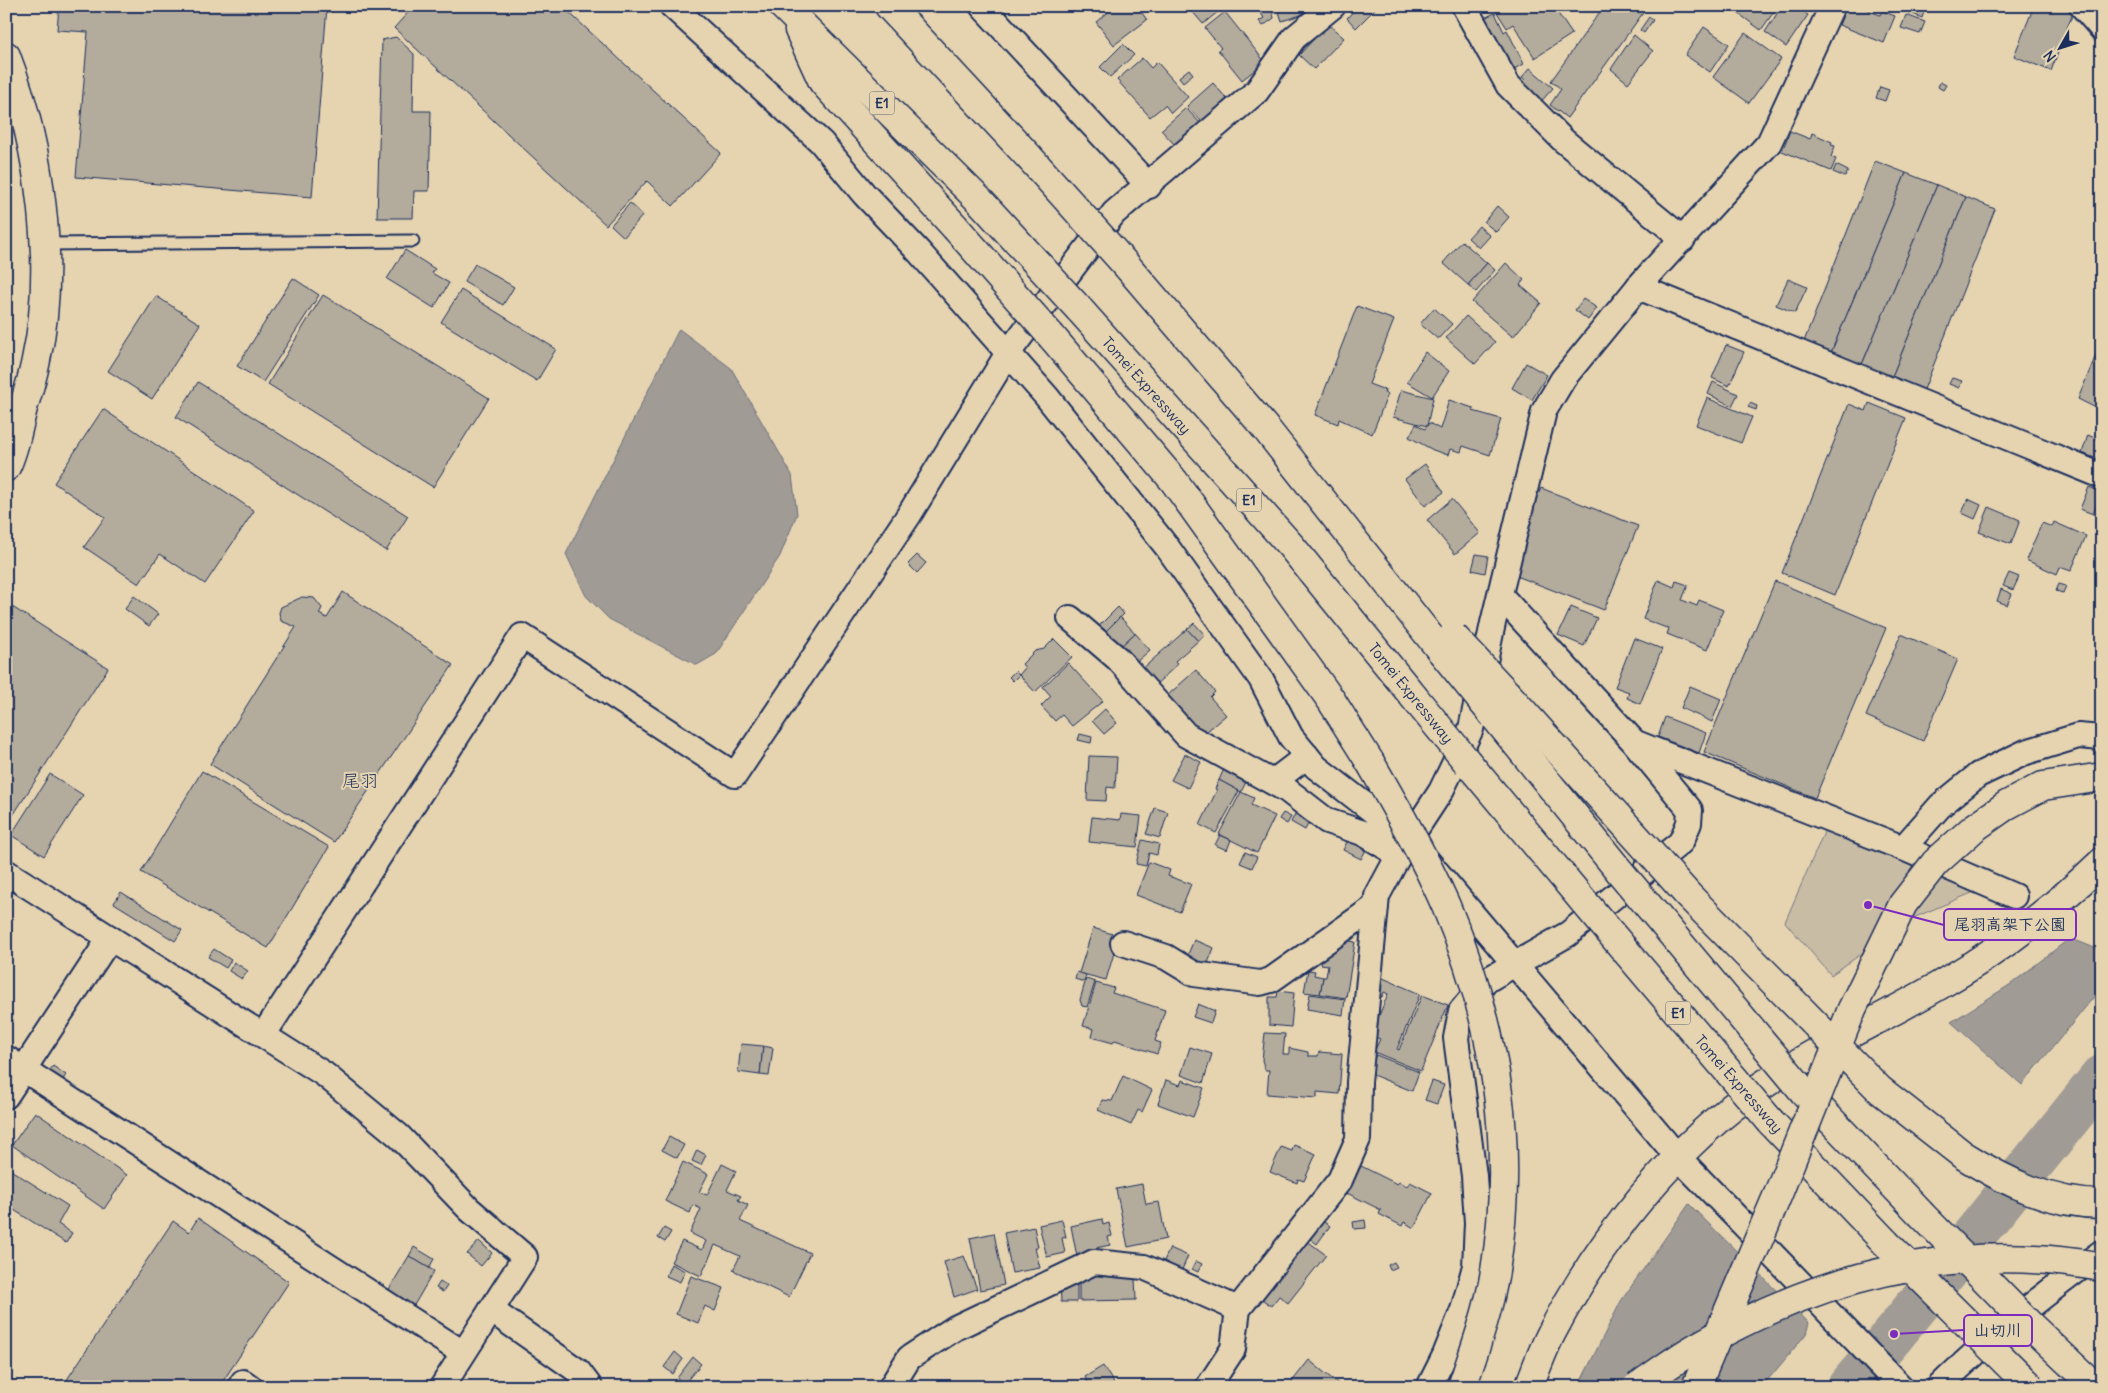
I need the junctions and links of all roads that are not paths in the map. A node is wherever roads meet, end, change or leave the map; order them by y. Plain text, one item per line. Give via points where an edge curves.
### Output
1 (672, 6) edge
2 (889, 6) edge
3 (982, 6) edge
4 (1333, 6) edge
5 (1464, 6) edge
6 (1832, 6) edge
7 (2082, 6) edge
8 (787, 10) edge
9 (2102, 29) edge
10 (6, 56) edge
11 (1149, 186) junction
12 (1683, 239) junction
13 (413, 241) dead end
14 (44, 244) junction
15 (1638, 287) junction
16 (1008, 353) junction
17 (6, 467) edge
18 (2102, 476) edge
19 (1500, 595) junction
20 (1070, 618) dead end
21 (1501, 706) junction
22 (2102, 738) edge
23 (1634, 742) junction
24 (1307, 756) junction
25 (2102, 777) edge
26 (1273, 782) junction
27 (1404, 847) junction
28 (1903, 848) junction
29 (2102, 862) edge
30 (6, 872) edge
31 (2014, 896) dead end
32 (1376, 906) junction
33 (110, 938) junction
34 (1123, 943) dead end
35 (1516, 964) junction
36 (264, 1034) junction
37 (15, 1064) edge
38 (6, 1096) edge
39 (1677, 1156) junction
40 (2102, 1204) edge
41 (2102, 1252) edge
42 (2102, 1267) edge
43 (1238, 1309) junction
44 (491, 1310) junction
45 (463, 1353) junction
46 (240, 1387) edge
47 (250, 1387) edge
48 (442, 1387) edge
49 (590, 1387) edge
50 (891, 1387) edge
51 (1208, 1387) edge
52 (1429, 1387) edge
53 (1462, 1387) edge
54 (1528, 1387) edge
55 (1637, 1387) edge
56 (1696, 1387) edge
57 (1901, 1387) edge
58 (1939, 1387) edge
59 (2031, 1387) edge
60 (2095, 1387) edge

1 - 16 street via 821,142
2 - 21 main road, bridge via 1127,266
3 - 11 street
4 - 11 street via 1294,38 1257,91
5 - 12 street via 1508,85 1564,141
6 - 12 street via 1770,143
7 - 9 street
8 - 53 main road, bridge via 823,82 955,227 1174,480 1331,700 1419,850 1446,906 1481,1006 1495,1066 1502,1116 1502,1221 1495,1272 1481,1330
8 - 59 main road, Tomei Expressway / E1, bridge via 980,201 1079,309 1291,546 1585,904 1771,1122 1886,1243
10 - 14 main road via 17,85 40,188
11 - 16 street via 1114,214
12 - 15 street
13 - 14 lane
14 - 17 main road via 44,294 37,359
15 - 18 street
15 - 19 street via 1563,378 1544,411
16 - 24 street via 1167,547 1261,679 1291,736
16 - 36 street via 909,514 735,775 522,636
19 - 23 street
19 - 27 street via 1471,729 1441,791
20 - 26 street via 1118,659 1186,735
21 - 40 main road, bridge via 1647,848 1880,1090 1970,1160 2016,1186 2073,1202
21 - 60 main road, bridge via 1621,873 1804,1092 2033,1328
22 - 28 street via 2078,736 2026,752 1978,775 1941,805
23 - 28 street
23 - 35 street via 1690,810 1681,842 1568,934
24 - 26 street
24 - 27 street
25 - 56 main road, bridge via 2043,786 2007,804 1974,828 1935,864 1903,904 1852,1009
26 - 27 street via 1327,821
27 - 32 street via 1377,896
27 - 35 street
28 - 31 street
29 - 39 main road via 2012,938 1941,985 1763,1084 1722,1115
30 - 33 street
32 - 34 street via 1271,980 1260,983 1194,974 1166,957
32 - 43 street via 1359,1082 1358,1139 1340,1180
33 - 36 street
33 - 37 street
35 - 39 street
35 - 52 street via 1487,980 1461,1011 1456,1038 1474,1176 1475,1266 1463,1310
36 - 44 street via 324,1074 399,1136 469,1209 525,1257
37 - 38 street
37 - 45 street
39 - 54 main road via 1611,1237 1574,1293
39 - 57 street
41 - 58 street via 2038,1298
42 - 55 main road, bridge via 2030,1257 1950,1260 1906,1266 1848,1280 1766,1311 1696,1347
43 - 50 street via 1144,1267 1094,1262 955,1328 909,1358
43 - 51 street via 1233,1349
44 - 45 street
44 - 49 street via 578,1371
45 - 48 street
46 - 47 street via 243,1382

